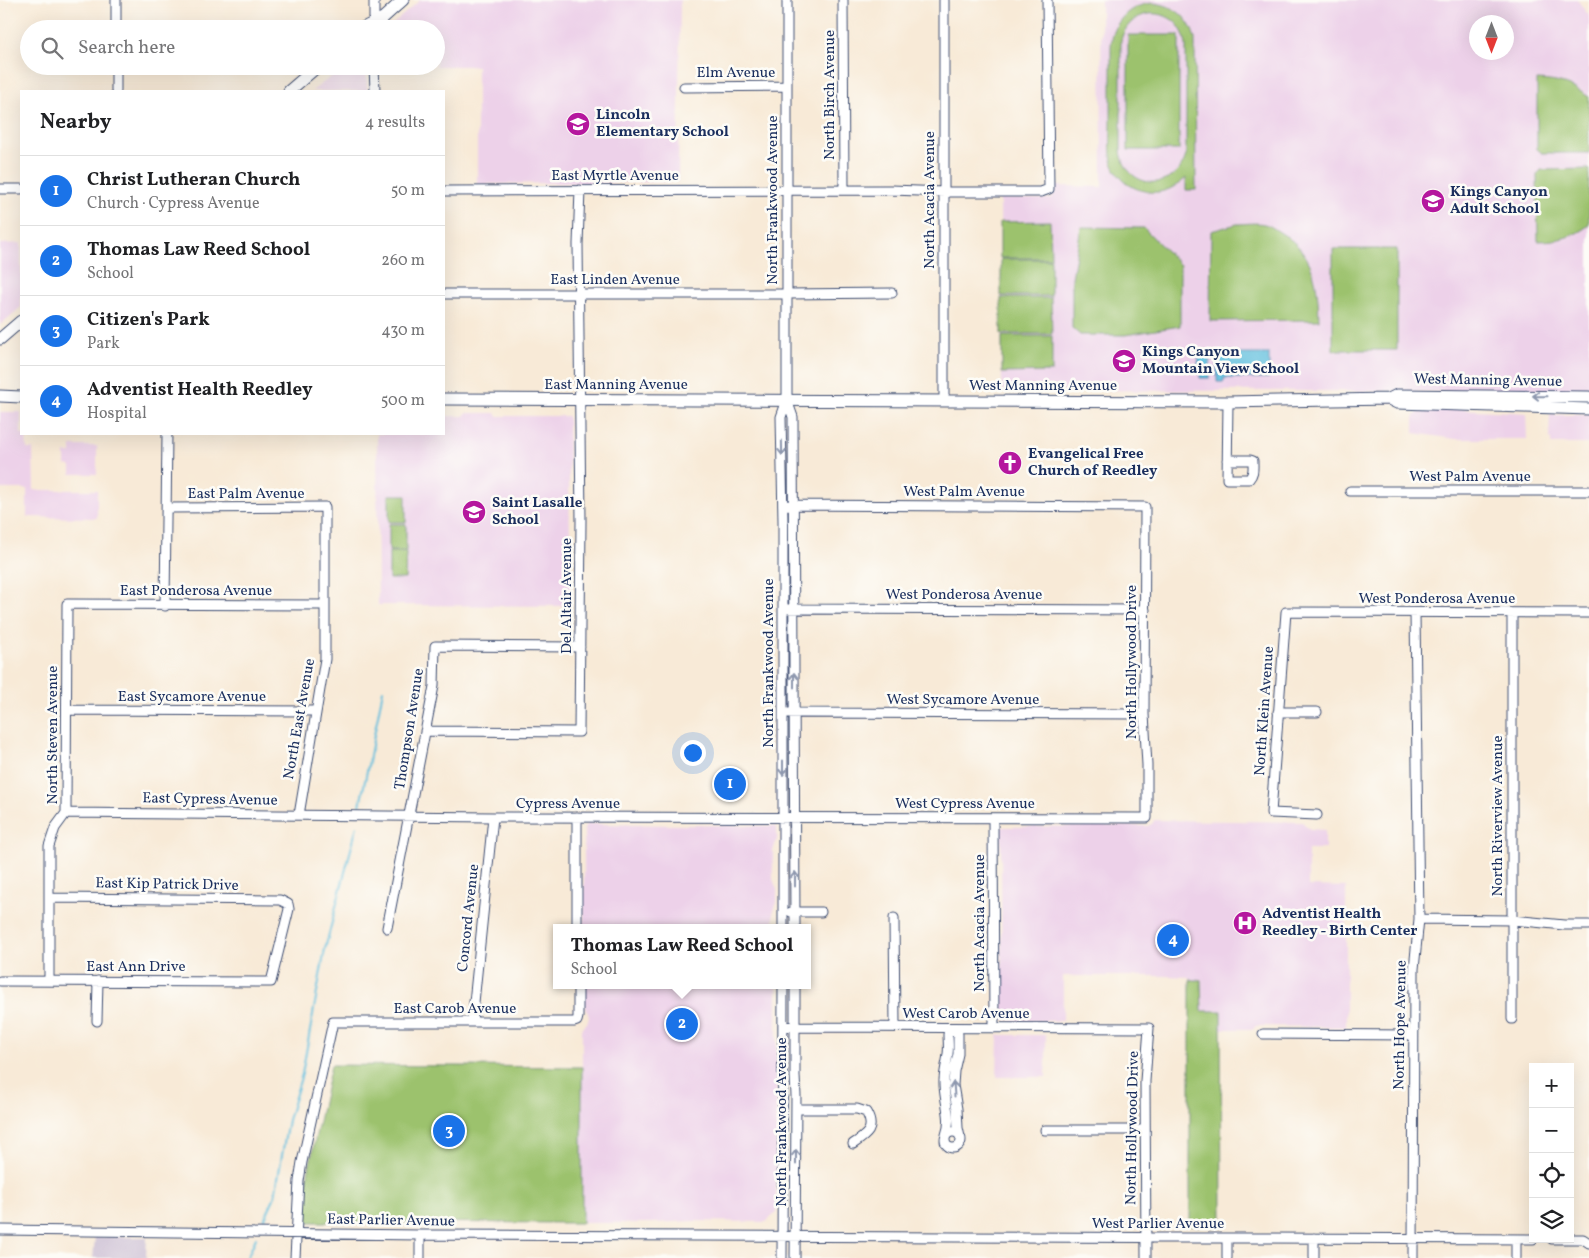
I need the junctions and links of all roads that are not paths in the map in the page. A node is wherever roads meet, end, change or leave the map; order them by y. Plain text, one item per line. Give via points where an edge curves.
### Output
1 (116, 0) edge
2 (374, 0) edge
3 (403, 0) edge
4 (787, 0) edge
5 (843, 0) edge
6 (944, 0) edge
7 (1048, 0) edge
8 (116, 20) edge
9 (374, 20) edge
10 (380, 20) edge
11 (116, 75) edge
12 (308, 75) edge
13 (374, 75) edge
14 (787, 86) junction
15 (684, 87) dead end
16 (116, 90) edge
17 (291, 90) edge
18 (375, 90) edge
19 (0, 189) edge
20 (20, 189) edge
21 (580, 190) junction
22 (787, 190) junction
23 (844, 190) junction
24 (445, 191) edge
25 (944, 192) junction
26 (892, 293) dead end
27 (445, 294) edge
28 (580, 294) junction
29 (787, 294) junction
30 (20, 322) edge
31 (0, 339) edge
32 (0, 396) edge
33 (20, 396) edge
34 (1589, 397) edge
35 (445, 399) edge
36 (1389, 399) junction
37 (580, 400) junction
38 (787, 400) junction
39 (944, 400) junction
40 (1228, 402) junction
41 (1589, 409) edge
42 (166, 435) edge
43 (1227, 460) dead end
44 (1350, 491) dead end
45 (1589, 491) edge
46 (783, 505) junction
47 (794, 505) junction
48 (325, 507) joint
49 (1145, 507) joint
50 (167, 508) junction
51 (67, 604) joint
52 (325, 605) junction
53 (165, 606) junction
54 (783, 609) junction
55 (794, 609) junction
56 (1145, 610) junction
57 (1286, 612) joint
58 (1415, 613) junction
59 (1512, 613) junction
60 (1589, 613) edge
61 (580, 647) junction
62 (68, 710) junction
63 (316, 711) junction
64 (1278, 712) junction
65 (1317, 712) dead end
66 (783, 713) junction
67 (794, 713) junction
68 (1144, 714) junction
69 (425, 731) junction
70 (66, 813) junction
71 (299, 815) junction
72 (1317, 815) dead end
73 (352, 816) joint
74 (409, 816) junction
75 (493, 817) junction
76 (577, 817) junction
77 (794, 817) junction
78 (783, 818) junction
79 (993, 818) junction
80 (1147, 818) joint
81 (49, 898) junction
82 (783, 912) junction
83 (795, 912) junction
84 (821, 912) dead end
85 (894, 918) dead end
86 (1419, 919) junction
87 (1512, 920) junction
88 (577, 924) edge
89 (783, 924) edge
90 (795, 924) edge
91 (1589, 926) edge
92 (387, 928) dead end
93 (49, 980) junction
94 (0, 981) edge
95 (98, 981) junction
96 (271, 982) joint
97 (578, 989) edge
98 (783, 989) edge
99 (795, 989) edge
100 (1512, 1018) dead end
101 (97, 1020) dead end
102 (472, 1022) junction
103 (783, 1026) junction
104 (795, 1027) junction
105 (895, 1027) junction
106 (994, 1028) junction
107 (1149, 1028) joint
108 (951, 1030) junction
109 (1263, 1034) dead end
110 (1413, 1035) junction
111 (796, 1109) junction
112 (1045, 1130) dead end
113 (1145, 1130) junction
114 (946, 1135) junction
115 (960, 1136) junction
116 (853, 1144) dead end
117 (0, 1230) edge
118 (297, 1233) junction
119 (420, 1235) junction
120 (795, 1235) junction
121 (782, 1236) junction
122 (1146, 1238) junction
123 (1227, 1238) junction
124 (1314, 1238) junction
125 (1413, 1238) junction
126 (1516, 1239) junction
127 (1529, 1239) edge
128 (1574, 1239) edge
129 (1587, 1239) edge
130 (295, 1258) edge
131 (420, 1258) edge
132 (782, 1258) edge
133 (795, 1258) edge
134 (1146, 1258) edge
135 (1227, 1258) edge
136 (1314, 1258) edge
137 (1413, 1258) edge
138 (1516, 1258) edge

1 - 8 street
2 - 9 street
3 - 10 main road
4 - 14 street, North Frankwood Avenue
5 - 23 street, North Birch Avenue
6 - 25 street, North Acacia Avenue
7 - 25 street, East Myrtle Avenue via 1049,189 1041,192
11 - 16 street
12 - 17 main road
13 - 18 street
14 - 15 street, Elm Avenue
14 - 22 street, North Frankwood Avenue
19 - 20 street
21 - 22 street, East Myrtle Avenue
21 - 24 street, East Myrtle Avenue
21 - 28 street, Del Altair Avenue
22 - 23 street, East Myrtle Avenue
22 - 29 street, North Frankwood Avenue
23 - 25 street, East Myrtle Avenue
25 - 39 street, North Acacia Avenue
26 - 29 street, East Linden Avenue
27 - 28 street, East Linden Avenue
28 - 29 street, East Linden Avenue
28 - 37 street, Del Altair Avenue
29 - 38 street, North Frankwood Avenue
30 - 31 main road
32 - 33 main road
34 -> 36 main road, West Manning Avenue via 1397,395
35 - 37 main road, East Manning Avenue
36 - 40 main road, West Manning Avenue
36 - 41 main road, West Manning Avenue via 1397,403
37 - 38 main road, East Manning Avenue
37 - 61 street, Del Altair Avenue
38 - 39 main road, West Manning Avenue
38 -> 46 street, North Frankwood Avenue via 781,417
38 - 47 street, North Frankwood Avenue via 793,417
39 - 40 main road, West Manning Avenue
40 - 43 street
42 - 50 street
44 - 45 street, West Palm Avenue
46 - 47 street, West Palm Avenue
46 - 54 street, North Frankwood Avenue
47 - 49 street, West Palm Avenue
47 - 55 street, North Frankwood Avenue
48 - 50 street, East Palm Avenue
48 - 52 street, North East Avenue
49 - 56 street, North Hollywood Drive
50 - 53 street
51 - 53 street, East Ponderosa Avenue
51 - 62 street, North Steven Avenue
52 - 53 street, East Ponderosa Avenue
52 - 63 street, North East Avenue via 325,659
54 - 55 street, West Ponderosa Avenue
54 - 66 street, North Frankwood Avenue
55 - 56 street, West Ponderosa Avenue
67 -> 55 street, North Frankwood Avenue
56 - 68 street, North Hollywood Drive
57 - 58 street, West Ponderosa Avenue
57 - 64 street, North Klein Avenue
58 - 59 street, West Ponderosa Avenue
58 - 86 street, North Hope Avenue
59 - 60 street, West Ponderosa Avenue
59 - 87 street, North Riverview Avenue
61 - 69 street, Thompson Avenue via 435,646 434,686
61 - 69 street, Del Altair Avenue via 580,732
62 - 63 street, East Sycamore Avenue
62 - 70 street, North Steven Avenue
63 - 71 street, North East Avenue
64 - 65 street
64 - 72 street, North Klein Avenue via 1271,813
66 - 67 street, West Sycamore Avenue
66 -> 78 street, North Frankwood Avenue
67 - 68 street, West Sycamore Avenue
67 - 77 street, North Frankwood Avenue
68 - 80 street, North Hollywood Drive
69 - 74 street, Thompson Avenue
70 - 71 street, East Cypress Avenue
70 - 81 street, North Steven Avenue via 48,846
71 - 73 street, East Cypress Avenue
73 - 74 street, Cypress Avenue
74 - 75 street, Cypress Avenue
74 - 92 street, Thompson Avenue
75 - 76 street, Cypress Avenue
75 - 102 street, Concord Avenue
76 - 78 street, Cypress Avenue
76 - 88 street
77 - 78 street, West Cypress Avenue
77 - 79 street, West Cypress Avenue
83 -> 77 street, North Frankwood Avenue
78 - 82 street, North Frankwood Avenue
79 - 80 street, West Cypress Avenue
79 - 106 street, North Acacia Avenue
81 - 93 street, North Steven Avenue
81 - 96 street, East Kip Patrick Drive via 280,900 288,904 289,909
82 - 83 street
82 - 89 street, North Frankwood Avenue
83 - 84 street
83 - 90 street, North Frankwood Avenue
85 - 105 street
86 - 87 street
86 - 110 street, North Hope Avenue
87 - 91 street
87 - 100 street, North Riverview Avenue
93 - 94 street, East Ann Drive
93 - 95 street, East Ann Drive
95 - 96 street, East Ann Drive
95 - 101 street
97 - 102 street, East Carob Avenue via 578,1017 571,1023
98 - 103 street, North Frankwood Avenue
99 - 104 street, North Frankwood Avenue
102 - 118 street, East Carob Avenue via 333,1022 302,1162
103 - 104 street, West Carob Avenue
103 - 121 street, North Frankwood Avenue
104 - 105 street, West Carob Avenue
104 - 111 street, North Frankwood Avenue
105 - 108 street, West Carob Avenue
106 - 107 street, West Carob Avenue
106 - 108 street, West Carob Avenue
107 - 113 street, North Hollywood Drive
108 - 114 street via 944,1082 948,1119
115 -> 108 street via 953,1085 958,1034
109 - 110 street
110 - 125 street, North Hope Avenue
111 - 116 street via 856,1109 866,1112 871,1120 870,1130
120 -> 111 street, North Frankwood Avenue
112 - 113 street
113 - 122 street, North Hollywood Drive
114 - 115 street via 953,1132
114 - 115 street via 945,1144 952,1149 960,1145
117 - 118 street, East Parlier Avenue
118 - 119 street, East Parlier Avenue
118 - 130 street
119 - 121 street, East Parlier Avenue
119 - 131 street
120 - 121 street, West Parlier Avenue
120 - 122 street, West Parlier Avenue
120 - 133 street, North Frankwood Avenue
121 - 132 street, North Frankwood Avenue
122 - 123 street, West Parlier Avenue
122 - 134 street, North Hollywood Drive
123 - 124 street, West Parlier Avenue
123 - 135 street
124 - 125 street, West Parlier Avenue
124 - 136 street
125 - 126 street, West Parlier Avenue
125 - 137 street, North Hope Avenue
126 - 127 street, West Parlier Avenue
126 - 138 street
128 - 129 street

